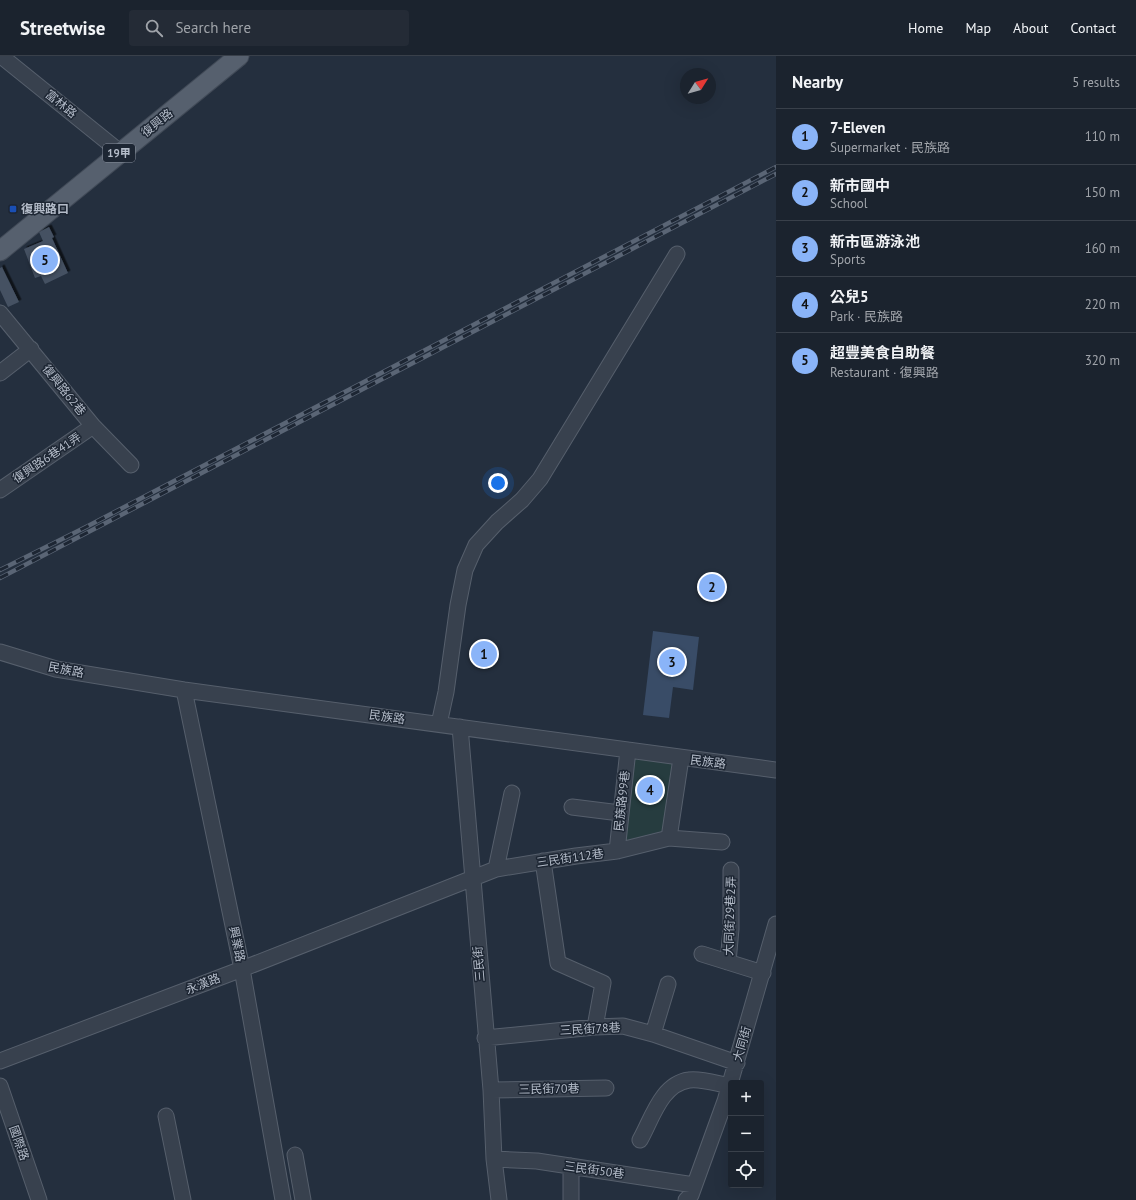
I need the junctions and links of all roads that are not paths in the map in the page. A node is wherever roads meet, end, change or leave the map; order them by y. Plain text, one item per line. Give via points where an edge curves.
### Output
1 (1, 56) edge
2 (222, 56) edge
3 (239, 56) edge
4 (19, 62) edge
5 (116, 148) junction
6 (0, 236) edge
7 (0, 251) edge
8 (677, 254) dead end
9 (0, 313) edge
10 (31, 349) junction
11 (0, 373) edge
12 (94, 426) junction
13 (131, 465) dead end
14 (0, 490) edge
15 (0, 652) edge
16 (184, 690) junction
17 (439, 724) junction
18 (460, 727) junction
19 (628, 750) junction
20 (681, 758) junction
21 (776, 770) edge
22 (512, 793) dead end
23 (572, 807) dead end
24 (620, 813) junction
25 (669, 838) junction
26 (722, 842) dead end
27 (617, 851) junction
28 (543, 861) junction
29 (496, 869) junction
30 (732, 870) dead end
31 (472, 878) junction
32 (776, 924) edge
33 (702, 954) dead end
34 (728, 962) junction
35 (242, 969) junction
36 (763, 973) junction
37 (668, 984) dead end
38 (595, 1027) junction
39 (654, 1034) junction
40 (485, 1038) junction
41 (0, 1061) edge
42 (736, 1063) junction
43 (732, 1080) edge
44 (0, 1086) edge
45 (728, 1086) edge
46 (606, 1088) dead end
47 (491, 1090) junction
48 (728, 1092) edge
49 (166, 1116) dead end
50 (640, 1140) dead end
51 (295, 1155) dead end
52 (494, 1159) junction
53 (571, 1166) junction
54 (694, 1185) junction
55 (39, 1200) edge
56 (183, 1200) edge
57 (283, 1200) edge
58 (303, 1200) edge
59 (499, 1200) edge
60 (571, 1200) edge
61 (686, 1200) edge

1 - 4 street, 富林路
2 - 5 main road, 復興路 / 19甲
3 - 5 main road, 復興路 / 19甲
4 - 5 street, 富林路
5 - 6 main road, 復興路 / 19甲
5 - 7 main road, 復興路 / 19甲
8 - 17 street via 540,479 476,545 465,570
9 - 10 street, 復興路62巷
10 - 11 street
10 - 12 street, 復興路62巷
12 - 13 street, 復興路62巷
12 - 14 street, 復興路6巷41弄
15 - 16 street, 民族路 via 56,669
16 - 17 street, 民族路
16 - 35 street, 興業路
17 - 18 street, 民族路
18 - 19 street, 民族路
18 - 31 street, 三民街
19 - 20 street, 民族路
19 - 24 street, 民族路99巷
20 - 21 street, 民族路
20 - 25 street
22 - 29 street
23 - 24 street
24 - 27 street, 民族路99巷
25 - 26 street, 三民街112巷
25 - 27 street, 三民街112巷
27 - 28 street, 三民街112巷
28 - 29 street, 三民街112巷
28 - 38 street via 558,963 602,983
29 - 31 street, 三民街112巷
30 - 34 street, 大同街29巷2弄
31 - 35 street, 永漢路
31 - 40 street, 三民街
32 - 36 street, 大同街
33 - 34 street
34 - 36 street
35 - 41 street, 永漢路
35 - 57 street, 興業路
36 - 42 street, 大同街
37 - 39 street
38 - 39 street, 三民街78巷 via 623,1026
38 - 40 street, 三民街78巷
39 - 42 street, 三民街78巷
40 - 47 street, 三民街
42 - 43 street, 大同街
44 - 55 street, 國際路
45 - 50 street via 690,1080 671,1087 662,1097
46 - 47 street, 三民街70巷
47 - 52 street, 三民街
48 - 54 street, 大同街
49 - 56 street
51 - 58 street
52 - 53 street, 三民街50巷
52 - 59 street, 三民街
53 - 54 street, 三民街50巷
53 - 60 street
54 - 61 street, 大同街

